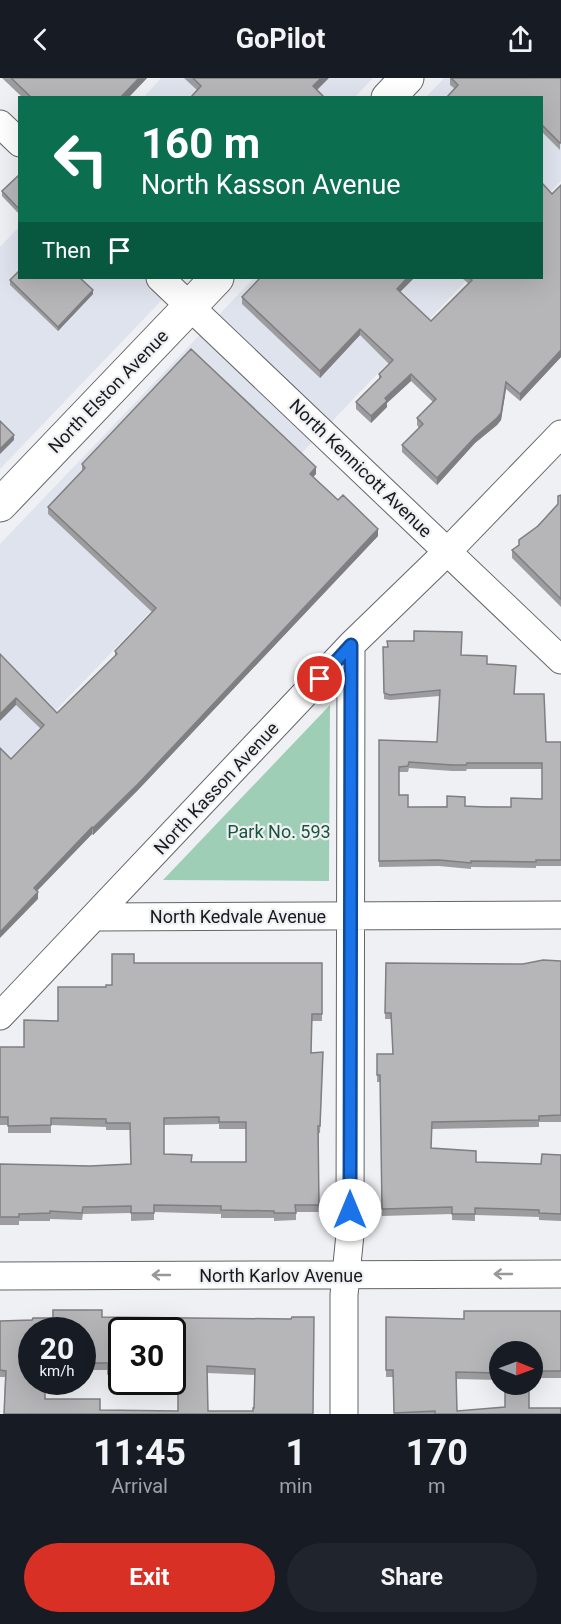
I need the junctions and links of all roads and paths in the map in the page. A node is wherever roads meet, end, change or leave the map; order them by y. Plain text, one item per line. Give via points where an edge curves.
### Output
1 (406, 78) edge
2 (390, 96) edge
3 (0, 124) edge
4 (18, 141) edge
5 (161, 279) edge
6 (216, 279) edge
7 (190, 306) junction
8 (561, 434) edge
9 (0, 505) edge
10 (448, 551) junction
11 (351, 645) junction
12 (561, 660) edge
13 (561, 915) edge
14 (351, 916) junction
15 (94, 917) junction
16 (0, 1016) edge
17 (561, 1274) edge
18 (346, 1275) junction
19 (0, 1276) edge
20 (344, 1414) edge

1 - 2 main road
3 - 4 street
5 - 7 street, North Kennicott Avenue
6 - 7 main road, North Elston Avenue
7 - 9 main road, North Elston Avenue
7 - 10 street, North Kennicott Avenue
8 - 10 street, North Kasson Avenue
10 - 11 street, North Kasson Avenue
10 - 12 street, North Kennicott Avenue
11 - 14 street
11 - 15 street, North Kasson Avenue
13 - 14 street, North Kedvale Avenue
14 - 15 street, North Kedvale Avenue
14 - 18 street via 350,1234
15 - 16 street, North Kasson Avenue
17 -> 18 street, North Karlov Avenue
18 -> 19 street, North Karlov Avenue
18 - 20 street

